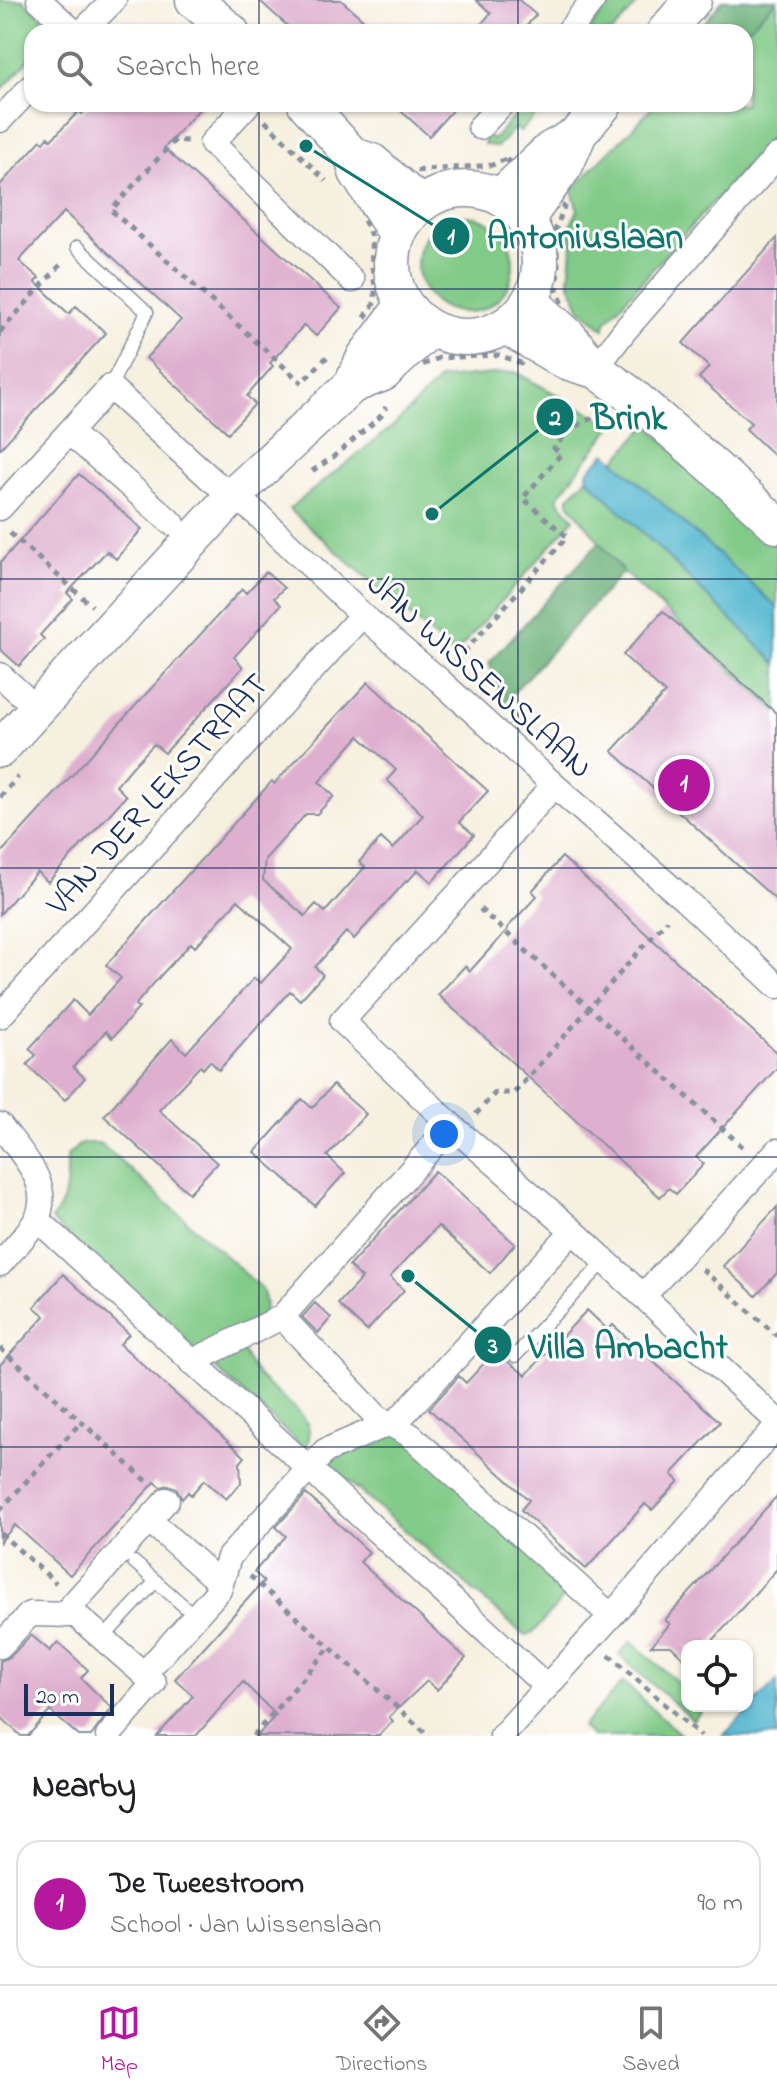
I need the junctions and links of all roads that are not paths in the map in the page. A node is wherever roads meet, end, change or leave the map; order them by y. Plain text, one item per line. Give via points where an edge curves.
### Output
1 (39, 0) edge
2 (114, 0) edge
3 (194, 0) edge
4 (593, 0) edge
5 (693, 0) edge
6 (65, 24) edge
7 (90, 24) edge
8 (222, 24) edge
9 (574, 24) edge
10 (672, 24) edge
11 (24, 94) edge
12 (251, 112) edge
13 (313, 112) edge
14 (494, 112) edge
15 (597, 112) edge
16 (0, 120) edge
17 (480, 127) dead end
18 (777, 156) edge
19 (524, 195) junction
20 (382, 203) junction
21 (77, 247) road end
22 (352, 280) dead end
23 (532, 324) junction
24 (405, 330) junction
25 (595, 369) junction
26 (110, 387) junction
27 (69, 432) junction
28 (234, 495) junction
29 (0, 508) edge
30 (173, 524) dead end
31 (777, 525) edge
32 (362, 615) junction
33 (0, 675) edge
34 (21, 694) dead end
35 (0, 749) edge
36 (554, 785) junction
37 (777, 986) edge
38 (0, 1016) edge
39 (0, 1125) edge
40 (455, 1128) junction
41 (770, 1159) edge
42 (37, 1219) junction
43 (573, 1231) junction
44 (605, 1261) junction
45 (0, 1264) edge
46 (643, 1296) junction
47 (282, 1317) junction
48 (515, 1356) dead end
49 (191, 1362) junction
50 (387, 1423) junction
51 (777, 1424) edge
52 (309, 1468) junction
53 (167, 1500) road end
54 (149, 1520) junction
55 (134, 1562) dead end
56 (156, 1581) junction
57 (221, 1584) junction
58 (185, 1607) dead end
59 (65, 1615) junction
60 (611, 1616) junction
61 (103, 1638) junction
62 (0, 1646) edge
63 (144, 1674) junction
64 (547, 1687) junction
65 (108, 1736) edge
66 (502, 1736) edge

1 - 6 street
2 - 7 street
3 - 8 main road
4 - 9 street
5 - 10 main road
11 - 16 street
12 - 22 street via 212,143
13 - 20 main road via 353,156 372,162
14 - 17 street
15 - 19 main road via 579,133 565,165
18 - 25 street
19 - 20 main road via 465,189
19 - 23 main road via 541,259
20 - 24 main road via 403,223 392,252 392,271
21 - 26 lane via 147,312
23 - 24 main road via 460,338
23 - 25 main road via 578,347
24 - 28 main road via 365,357 352,385
25 - 31 main road
26 - 27 street
26 - 28 street, JAN WISSENSLAAN
27 - 29 street
27 - 30 street
28 - 32 street, JAN WISSENSLAAN
28 - 35 main road
32 - 36 street, JAN WISSENSLAAN
32 - 38 street, VAN DER LEKSTRAAT
33 - 34 street
36 - 37 street, JAN WISSENSLAAN
36 - 40 street via 342,1021
39 - 42 street via 39,1179
40 - 43 street
40 - 47 street
41 - 46 street
42 - 45 street
42 - 49 street
43 - 44 street
43 - 50 street via 399,1419
44 - 46 street
44 - 48 lane
46 - 51 street
47 - 49 street
47 - 50 street
49 - 52 street
50 - 52 street via 325,1451
50 - 60 street via 410,1435
51 - 60 street
52 - 57 street via 229,1557
52 - 64 street
53 - 54 street
54 - 57 street
54 - 59 street
55 - 56 lane
56 - 58 lane
56 - 61 lane
57 - 63 street
59 - 61 street
59 - 62 street via 30,1614
60 - 64 street
61 - 63 street
63 - 65 street via 154,1683
64 - 66 street

